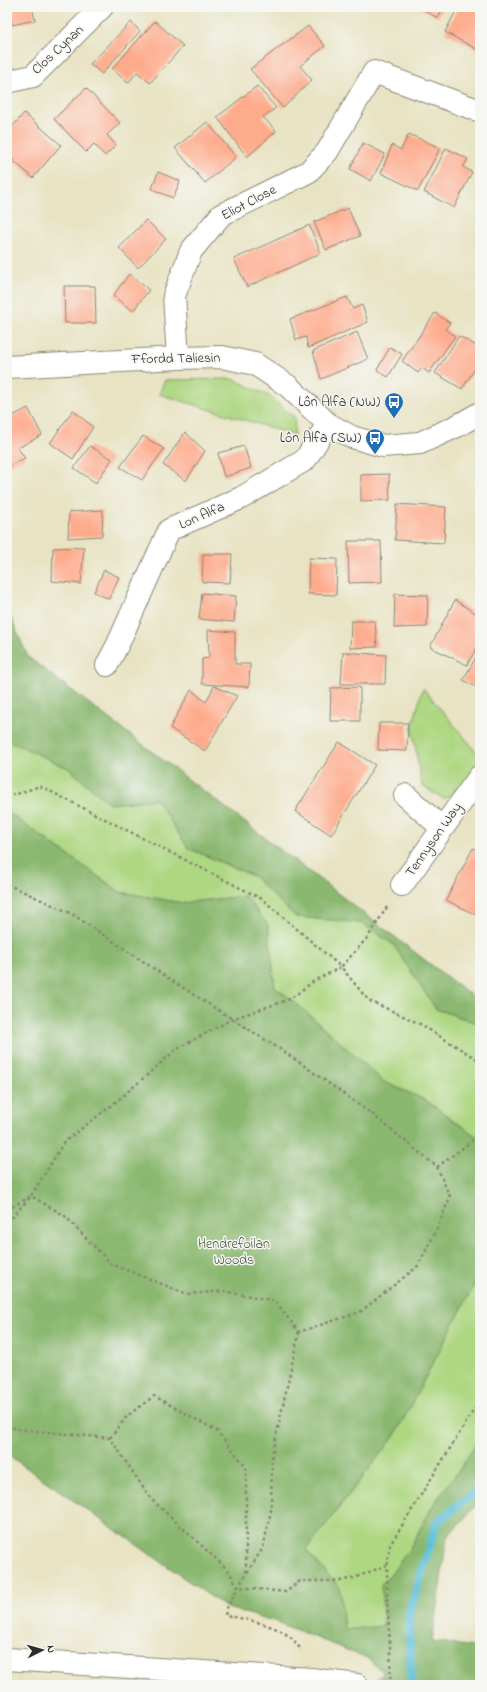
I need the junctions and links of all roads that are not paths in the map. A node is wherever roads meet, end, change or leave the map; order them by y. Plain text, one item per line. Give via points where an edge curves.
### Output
1 (102, 7) edge
2 (7, 82) edge
3 (480, 111) edge
4 (178, 358) junction
5 (7, 367) edge
6 (480, 413) edge
7 (328, 424) junction
8 (106, 665) dead end
9 (480, 776) edge
10 (405, 795) dead end
11 (442, 828) junction
12 (402, 885) road end
13 (7, 1659) edge
14 (357, 1685) edge

1 - 2 street, Clos Cynan via 33,76
3 - 4 street, Eliot Close via 374,72 331,146 308,172 221,214 190,250 174,296
4 - 5 street, Ffordd Taliesin
4 - 7 street, Ffordd Taliesin via 222,357 255,364 288,386
6 - 7 street, Ffordd Taliesin via 420,443 383,446 352,437
7 - 8 street, Lon Alfa via 305,460 241,498 169,530
9 - 11 street, Tennyson Way
10 - 11 street
11 - 12 street, Tennyson Way
13 - 14 street via 311,1679

